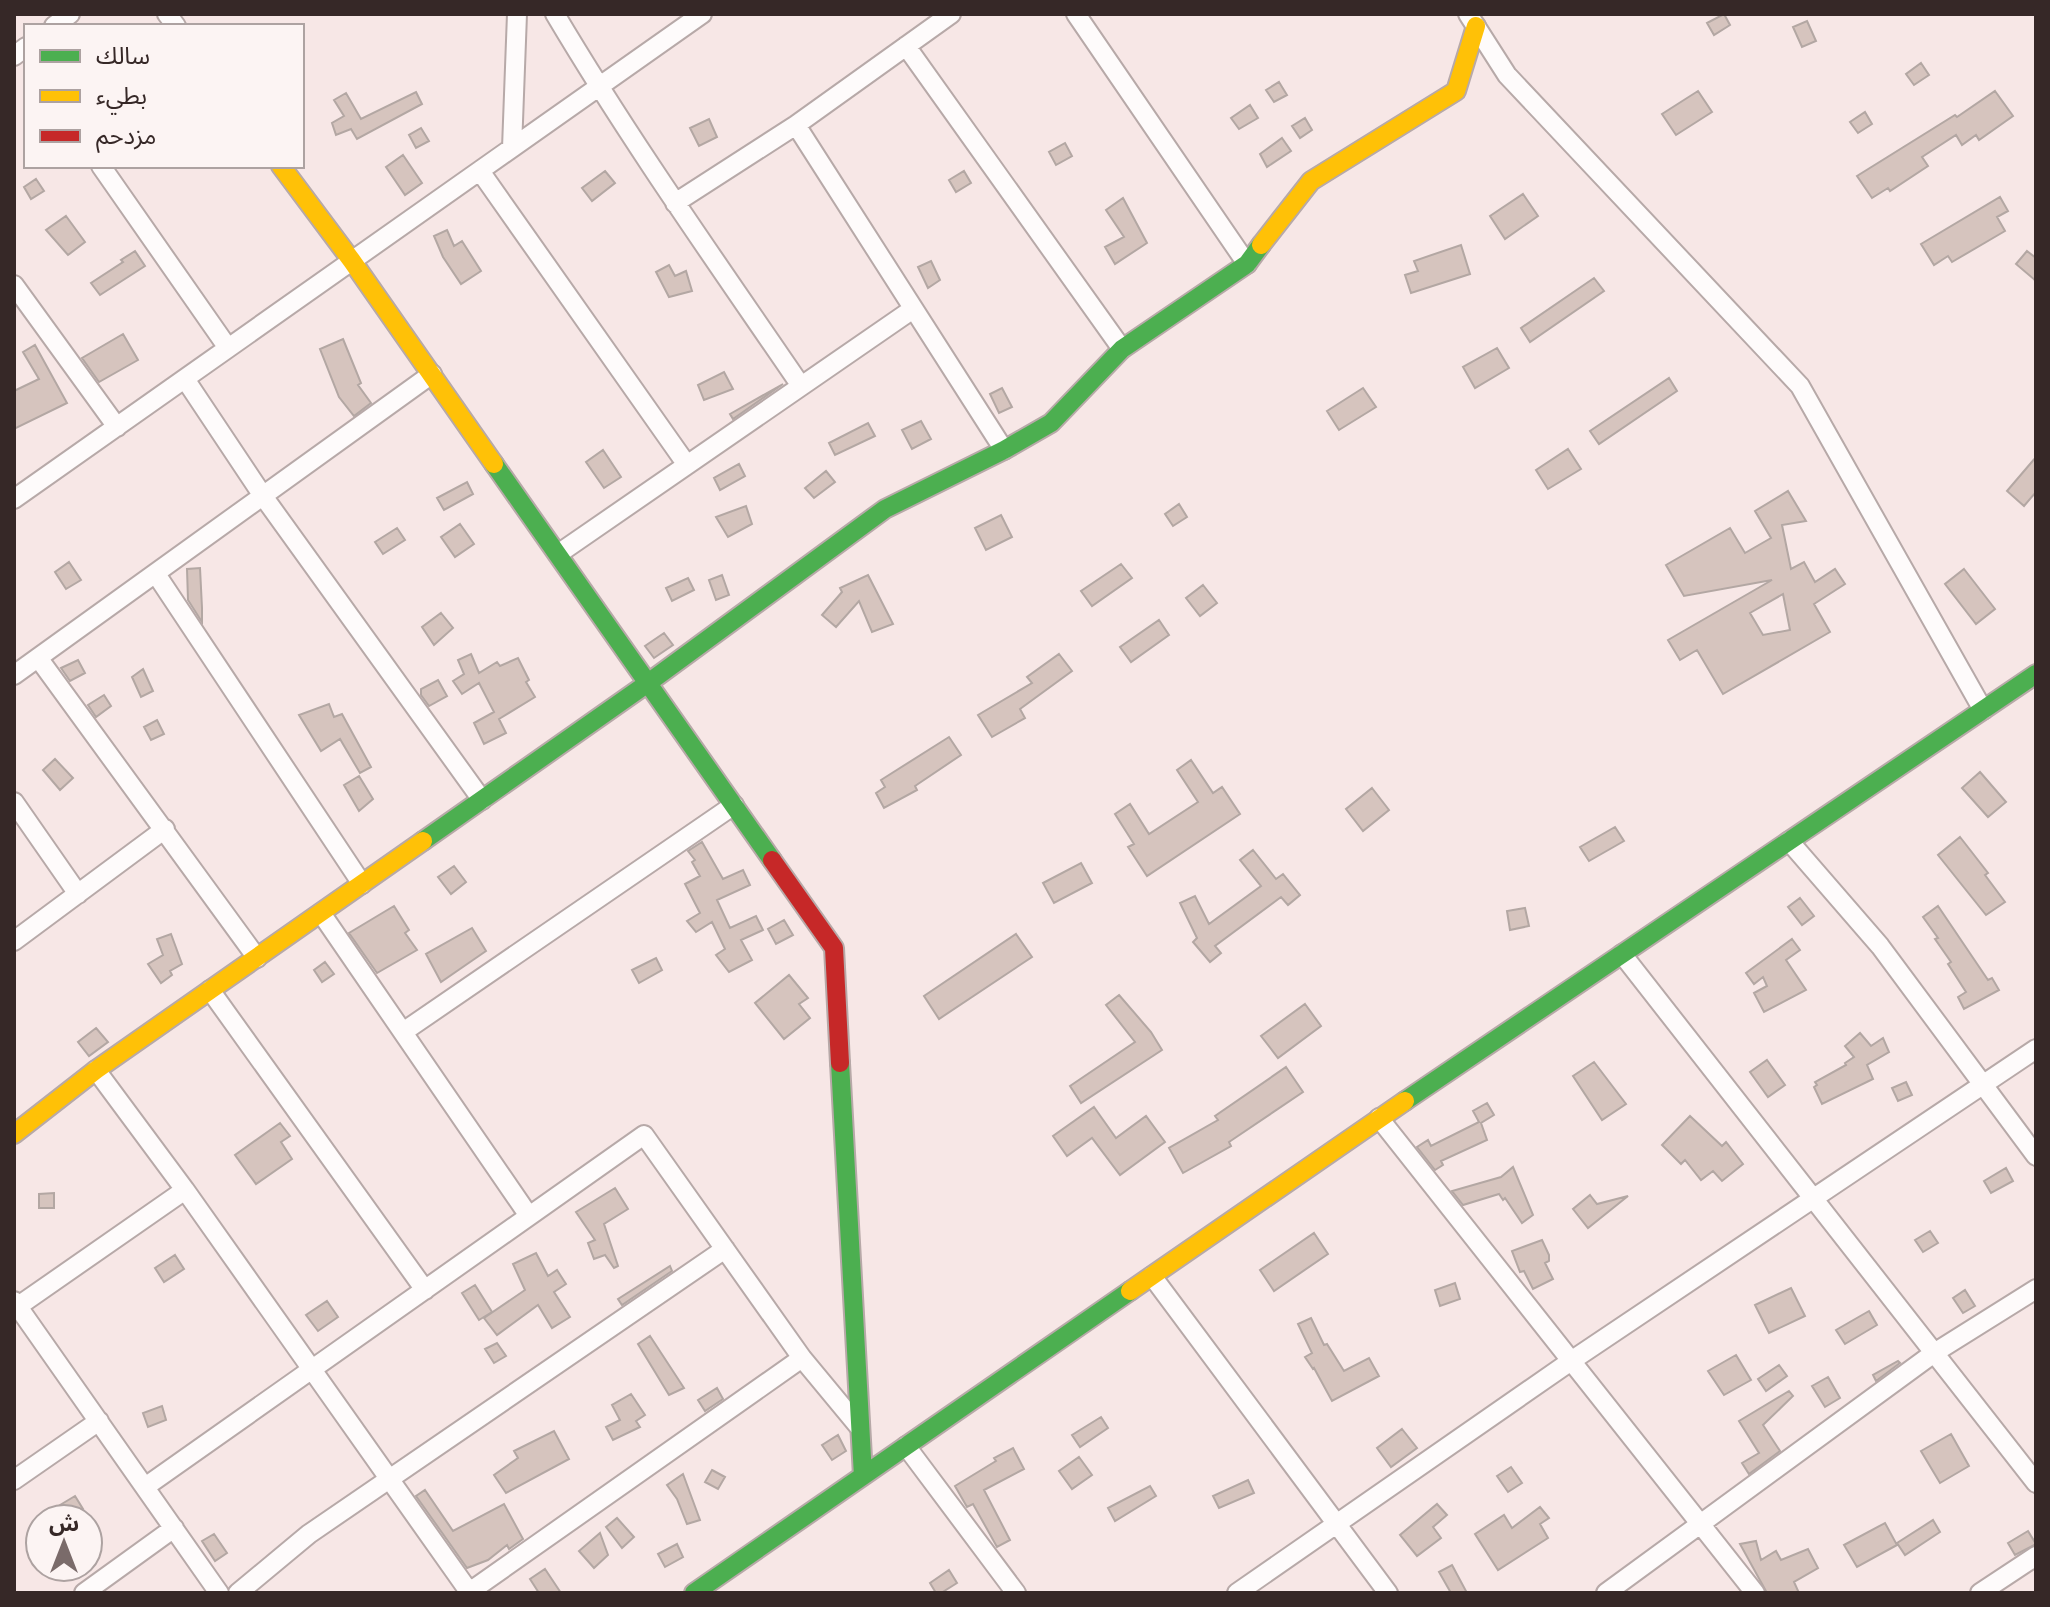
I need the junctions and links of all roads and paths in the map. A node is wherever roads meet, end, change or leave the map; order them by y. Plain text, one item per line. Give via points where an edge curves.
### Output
1 (517, 14) edge
2 (555, 14) edge
3 (702, 14) edge
4 (951, 14) edge
5 (1076, 14) edge
6 (1472, 20) edge
7 (906, 46) junction
8 (599, 87) junction
9 (796, 125) junction
10 (512, 148) junction
11 (102, 168) edge
12 (282, 168) edge
13 (480, 171) junction
14 (675, 203) junction
15 (352, 261) junction
16 (1247, 264) junction
17 (17, 297) edge
18 (913, 309) junction
19 (228, 348) junction
20 (1122, 349) junction
21 (432, 374) junction
22 (185, 379) junction
23 (801, 386) junction
24 (117, 427) junction
25 (1004, 450) junction
26 (687, 465) junction
27 (263, 496) junction
28 (14, 499) edge
29 (558, 554) junction
30 (156, 574) junction
31 (39, 659) junction
32 (2036, 674) edge
33 (14, 675) edge
34 (648, 683) junction
35 (1983, 710) junction
36 (482, 800) junction
37 (14, 802) edge
38 (734, 805) junction
39 (165, 829) junction
40 (1789, 841) junction
41 (362, 884) junction
42 (78, 894) junction
43 (321, 913) junction
44 (14, 941) edge
45 (1622, 954) junction
46 (257, 958) junction
47 (210, 990) junction
48 (403, 1032) junction
49 (2036, 1049) edge
50 (96, 1070) junction
51 (1982, 1085) junction
52 (1379, 1118) junction
53 (14, 1134) edge
54 (2036, 1156) edge
55 (185, 1190) junction
56 (1814, 1198) junction
57 (529, 1216) junction
58 (725, 1249) junction
59 (1152, 1276) junction
60 (2036, 1289) edge
61 (425, 1290) junction
62 (16, 1305) edge
63 (1934, 1353) junction
64 (802, 1358) junction
65 (1571, 1361) junction
66 (312, 1370) junction
67 (99, 1421) junction
68 (860, 1428) junction
69 (906, 1446) junction
70 (863, 1476) junction
71 (389, 1479) junction
72 (14, 1480) edge
73 (2036, 1483) edge
74 (145, 1487) junction
75 (1699, 1522) junction
76 (1335, 1524) junction
77 (174, 1528) junction
78 (2036, 1556) edge
79 (84, 1593) edge
80 (219, 1593) edge
81 (238, 1593) edge
82 (469, 1593) edge
83 (694, 1593) edge
84 (1016, 1593) edge
85 (1237, 1593) edge
86 (1388, 1593) edge
87 (1606, 1593) edge
88 (1755, 1593) edge
89 (1980, 1593) edge

1 - 10 street
2 - 8 street
3 - 8 street
4 - 7 street
5 - 16 street
6 - 16 street via 1456,91 1311,181
6 - 35 street via 1507,75 1800,386
7 - 9 street
7 - 20 street
8 - 10 street
8 - 14 street
9 - 14 street
9 - 18 street
10 - 13 street
11 - 19 street
12 - 15 street
13 - 15 street
13 - 26 street
14 - 23 street
15 - 19 street
15 - 21 street
16 - 20 street
17 - 24 street
18 - 23 street
18 - 25 street
19 - 22 street
20 - 25 street via 1051,423
21 - 27 street
21 - 29 street
22 - 24 street
22 - 27 street
23 - 26 street
24 - 28 street
25 - 34 street via 885,509
26 - 29 street
27 - 30 street
27 - 36 street
29 - 34 street
30 - 31 street
30 - 41 street
31 - 33 street
31 - 39 street
32 - 35 street
34 - 36 street
34 - 38 street
35 - 40 street
36 - 41 street
37 - 42 street
38 - 48 street
38 - 68 street via 834,948
39 - 42 street
39 - 46 street
40 - 45 street
40 - 51 street via 1880,946
41 - 43 street
42 - 44 street
43 - 46 street
43 - 48 street
45 - 52 street
45 - 56 street
46 - 47 street
47 - 50 street
47 - 61 street
48 - 57 street
49 - 51 street
50 - 53 street
50 - 55 street
51 - 54 street
51 - 56 street
52 - 59 street
52 - 65 street
55 - 62 street
55 - 66 street
56 - 63 street
56 - 65 street
57 - 58 street via 644,1135
57 - 61 street
58 - 64 street
58 - 71 street
59 - 69 street
59 - 76 street
60 - 63 street
61 - 66 street
62 - 67 street
63 - 73 street
63 - 75 street
64 - 68 street
64 - 82 street
65 - 75 street
65 - 76 street
66 - 71 street
66 - 74 street
67 - 72 street
67 - 74 street
68 - 70 street
69 - 70 street
69 - 84 street
70 - 83 street
71 - 81 street via 309,1534
71 - 82 street
74 - 77 street
75 - 87 street
75 - 88 street
76 - 85 street
76 - 86 street
77 - 79 street
77 - 80 street
78 - 89 street

